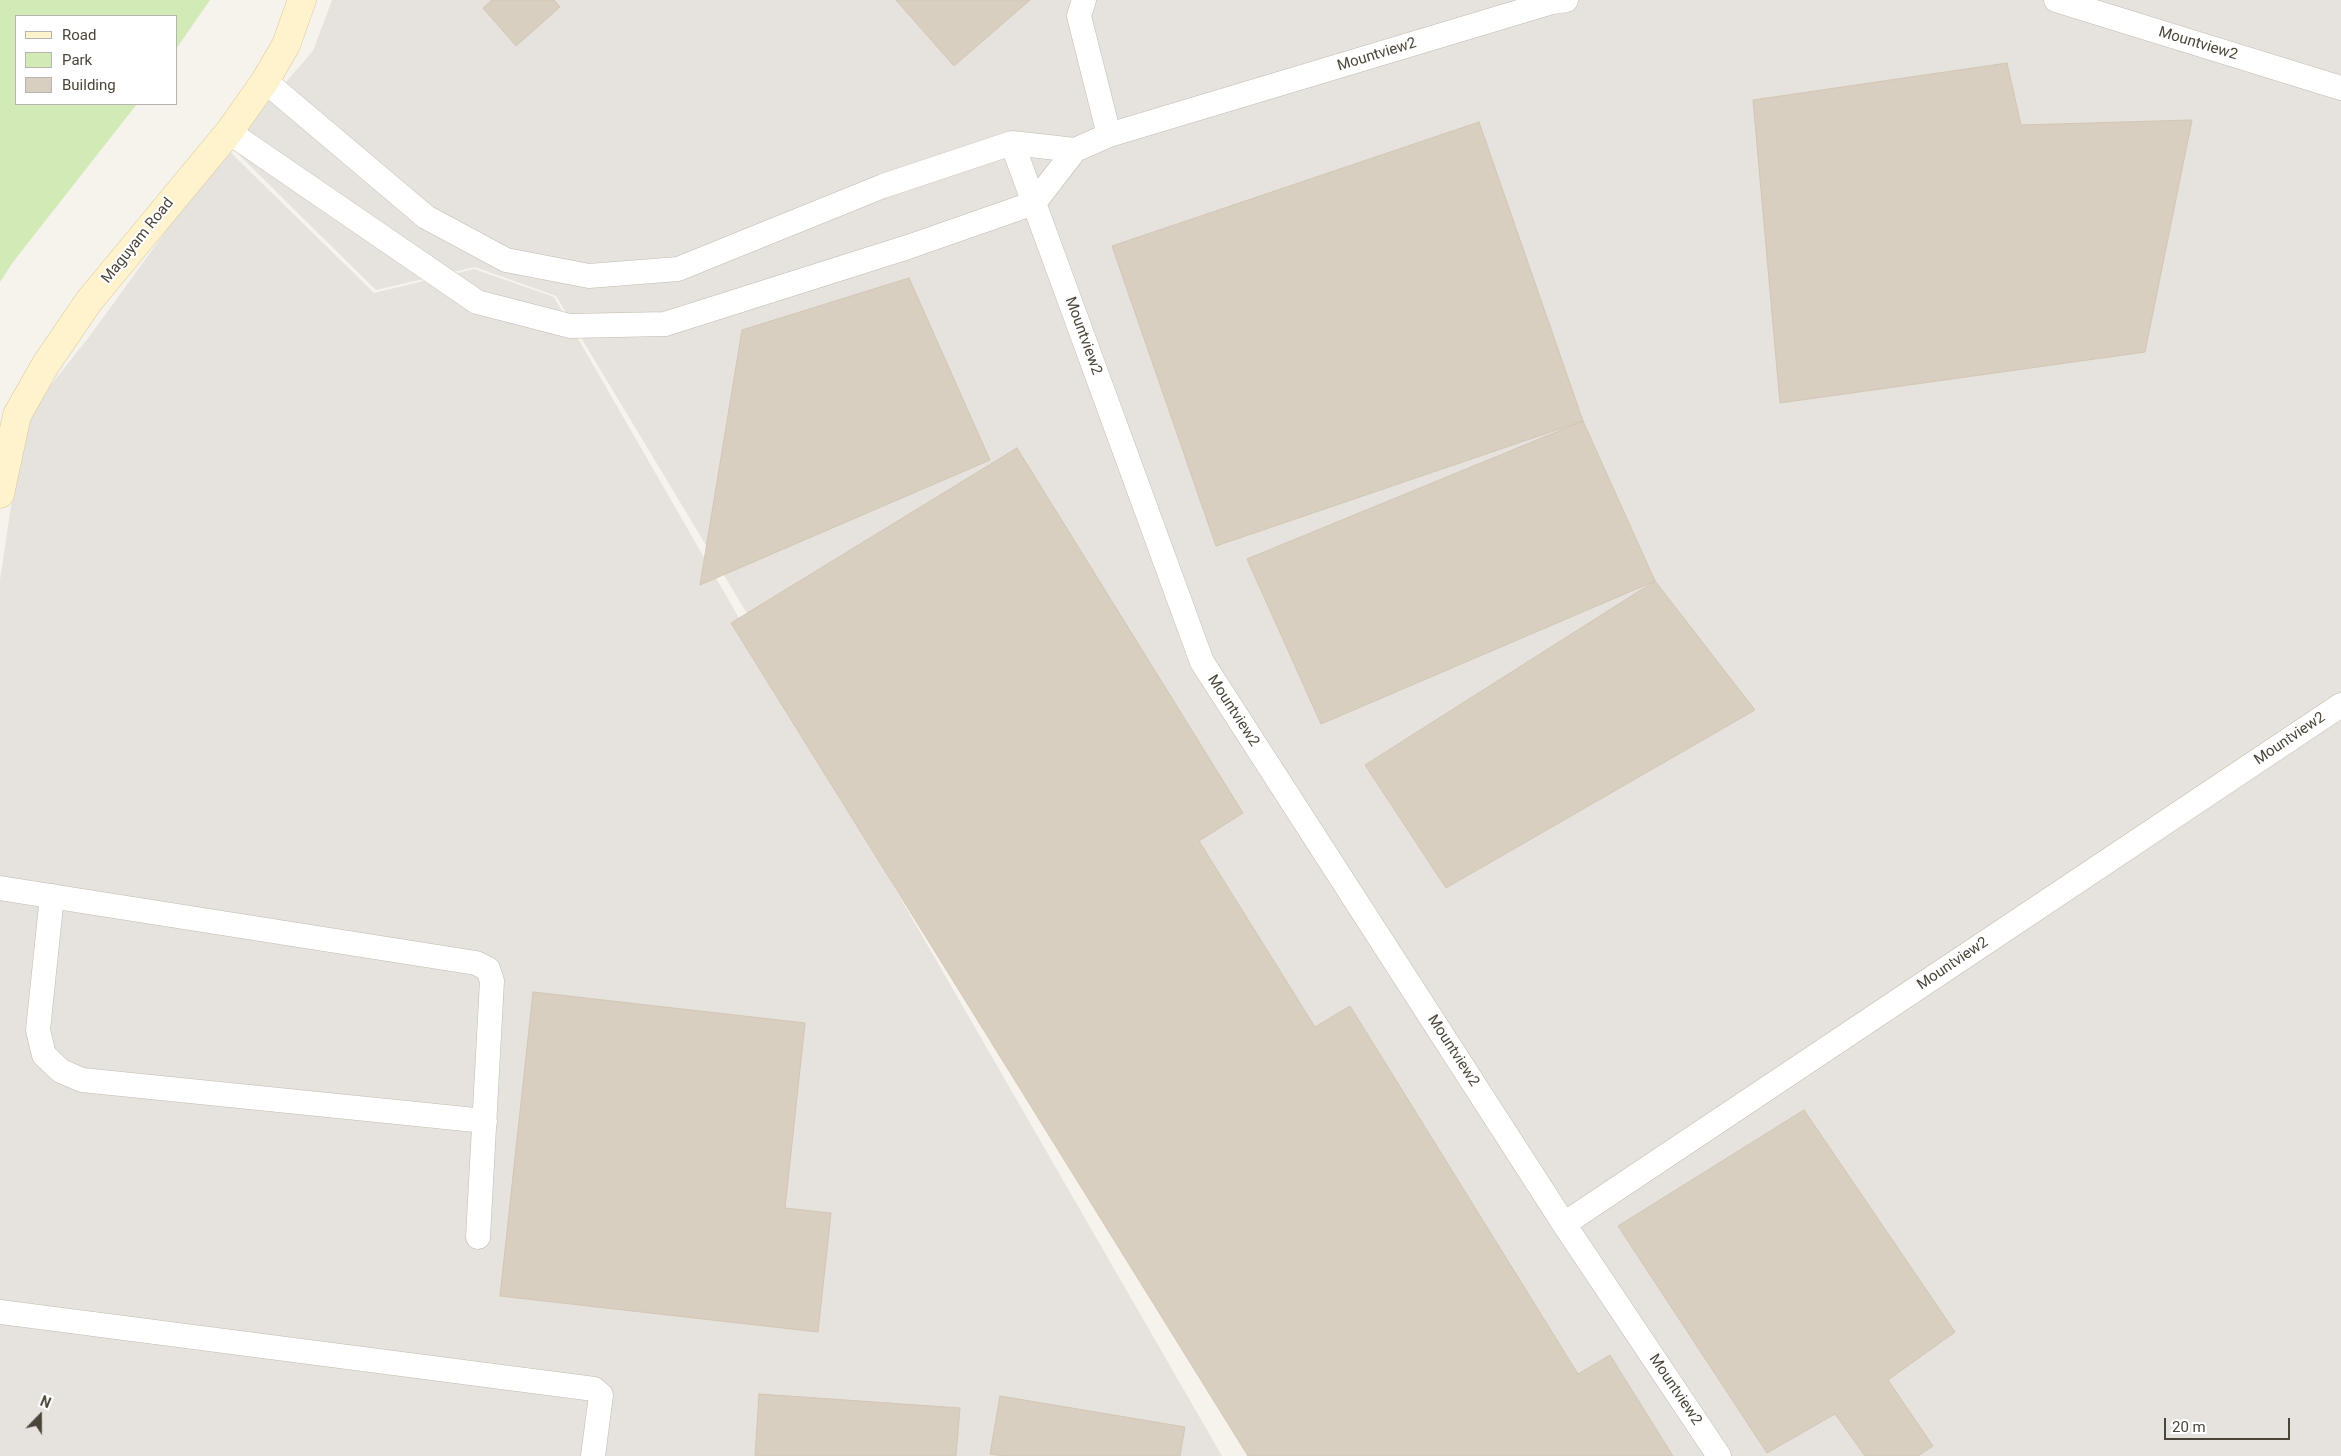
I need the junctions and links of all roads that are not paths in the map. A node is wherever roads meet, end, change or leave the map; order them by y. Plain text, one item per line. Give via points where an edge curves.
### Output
1 (302, 0) edge
2 (1084, 0) edge
3 (2056, 0) edge
4 (1556, 1) edge
5 (265, 81) junction
6 (2341, 88) edge
7 (228, 132) junction
8 (1108, 135) junction
9 (1012, 142) junction
10 (1075, 150) junction
11 (1034, 203) junction
12 (0, 494) edge
13 (2341, 705) edge
14 (0, 888) edge
15 (52, 896) junction
16 (485, 1121) junction
17 (1564, 1224) junction
18 (478, 1237) dead end
19 (0, 1312) edge
20 (593, 1456) edge
21 (1719, 1456) edge

1 - 5 main road, Maguyam Road via 286,45
2 - 8 lane via 1079,16
3 - 6 lane, Mountview2
4 - 8 lane, Mountview2
5 - 7 main road, Maguyam Road
5 - 9 lane via 426,217 506,260 589,276 678,269 883,186
7 - 11 lane via 477,302 570,326 665,324
7 - 12 main road, Maguyam Road via 89,301 46,364 18,415
8 - 10 lane, Mountview2
9 - 10 lane
9 - 11 lane, Mountview2
10 - 11 lane
11 - 17 lane, Mountview2 via 1202,662
13 - 17 lane, Mountview2
14 - 15 lane
15 - 16 lane via 476,963 488,969 492,981
15 - 16 lane via 38,1030 44,1055 61,1071 82,1080
16 - 18 lane
17 - 21 lane, Mountview2
19 - 20 lane via 594,1389 600,1395

